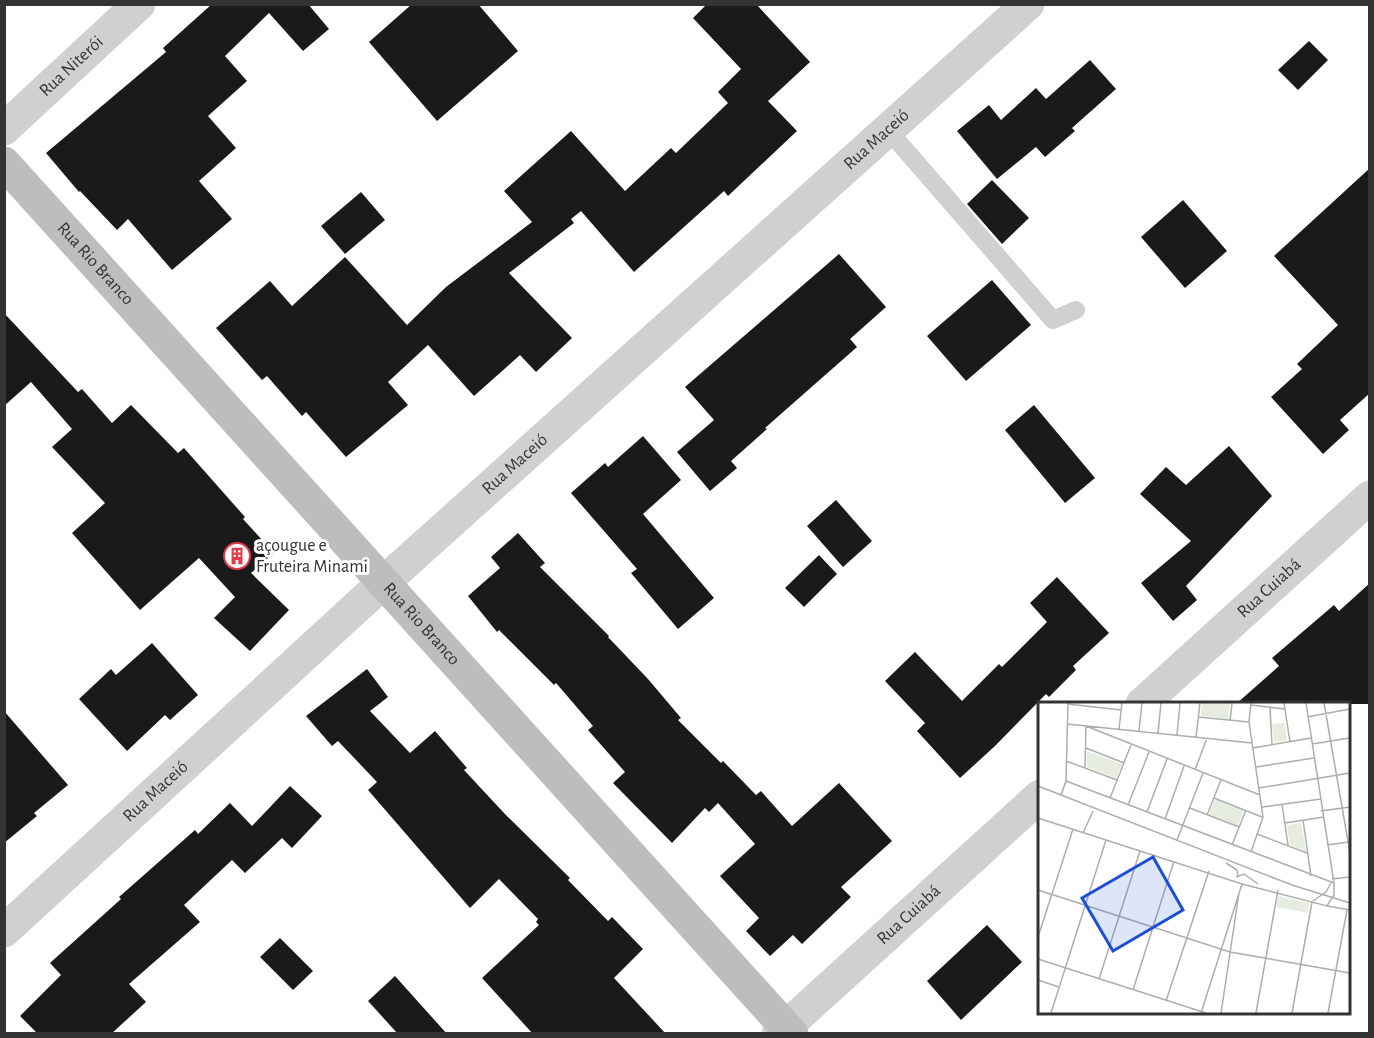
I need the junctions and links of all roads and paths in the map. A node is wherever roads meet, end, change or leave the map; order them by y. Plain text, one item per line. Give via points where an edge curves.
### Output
1 (139, 4) edge
2 (1028, 4) edge
3 (4, 129) edge
4 (888, 130) junction
5 (4, 163) edge
6 (1076, 310) dead end
7 (1370, 497) edge
8 (384, 582) junction
9 (1144, 702) edge
10 (1038, 798) edge
11 (5, 929) edge
12 (785, 1031) edge

1 - 3 street, Rua Niterói
2 - 4 street, Rua Maceió
4 - 6 lane via 1053,320
4 - 8 street, Rua Maceió
5 - 8 street, Rua Rio Branco
7 - 9 street, Rua Cuiabá
8 - 11 street, Rua Maceió
8 - 12 street, Rua Rio Branco
10 - 12 street, Rua Cuiabá

